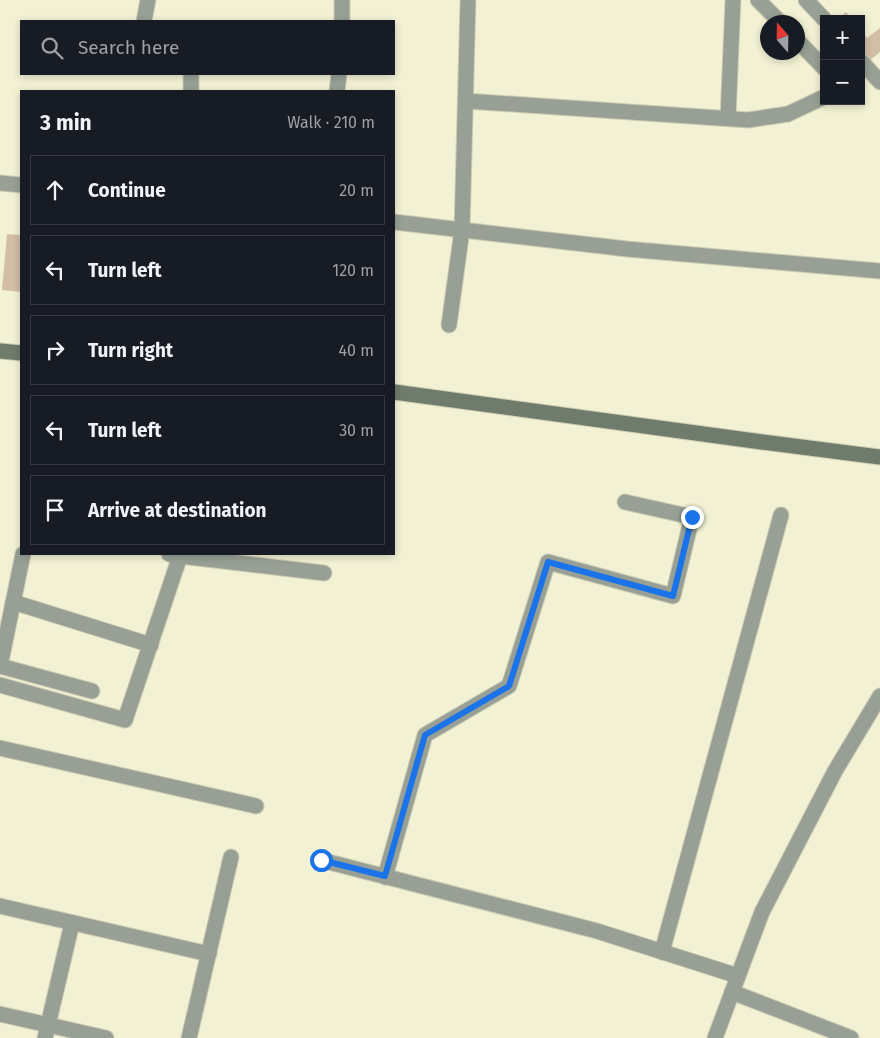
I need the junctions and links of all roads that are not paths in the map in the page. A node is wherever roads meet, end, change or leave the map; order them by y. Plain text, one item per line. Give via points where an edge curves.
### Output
1 (148, 0) edge
2 (342, 0) edge
3 (468, 0) edge
4 (734, 0) edge
5 (758, 0) edge
6 (806, 0) edge
7 (773, 15) edge
8 (820, 16) edge
9 (144, 20) edge
10 (342, 20) edge
11 (805, 48) edge
12 (820, 64) edge
13 (865, 69) edge
14 (192, 75) edge
15 (339, 75) edge
16 (880, 82) edge
17 (190, 90) edge
18 (338, 90) edge
19 (820, 99) edge
20 (466, 101) junction
21 (728, 118) junction
22 (0, 183) edge
23 (20, 185) edge
24 (395, 222) edge
25 (462, 230) junction
26 (880, 271) edge
27 (449, 324) dead end
28 (0, 351) edge
29 (20, 353) edge
30 (395, 392) edge
31 (880, 457) edge
32 (625, 502) dead end
33 (781, 515) dead end
34 (23, 555) edge
35 (174, 555) edge
36 (324, 573) dead end
37 (13, 602) junction
38 (151, 645) junction
39 (0, 666) edge
40 (0, 685) edge
41 (92, 690) dead end
42 (880, 696) edge
43 (0, 748) edge
44 (256, 806) dead end
45 (231, 858) dead end
46 (321, 860) dead end
47 (385, 876) junction
48 (0, 906) edge
49 (72, 923) junction
50 (662, 952) junction
51 (209, 954) junction
52 (738, 976) junction
53 (732, 992) junction
54 (0, 1014) edge
55 (46, 1031) edge
56 (106, 1038) edge
57 (189, 1038) edge
58 (715, 1038) edge
59 (851, 1038) edge

1 - 9 street
2 - 10 street
3 - 20 street
4 - 21 street
5 - 7 street
6 - 8 street
11 - 12 street
13 - 16 street
14 - 17 street
15 - 18 street
19 - 21 street via 788,114 748,120
20 - 21 street
20 - 25 street
22 - 23 street
24 - 25 street
25 - 26 street via 628,249
25 - 27 street
28 - 29 street
30 - 31 street
32 - 47 street via 692,517 673,596 548,562 509,686 425,735
33 - 50 street
34 - 37 street
35 - 36 street
35 - 38 street
37 - 38 street
37 - 39 street
38 - 40 street via 125,720
39 - 41 street
42 - 52 street via 835,771 762,912
43 - 44 street
45 - 51 street
46 - 47 street
47 - 50 street via 598,931
48 - 49 street
49 - 51 street
49 - 55 street
50 - 52 street
51 - 57 street
52 - 53 street
53 - 58 street
53 - 59 street
54 - 55 street
55 - 56 street

